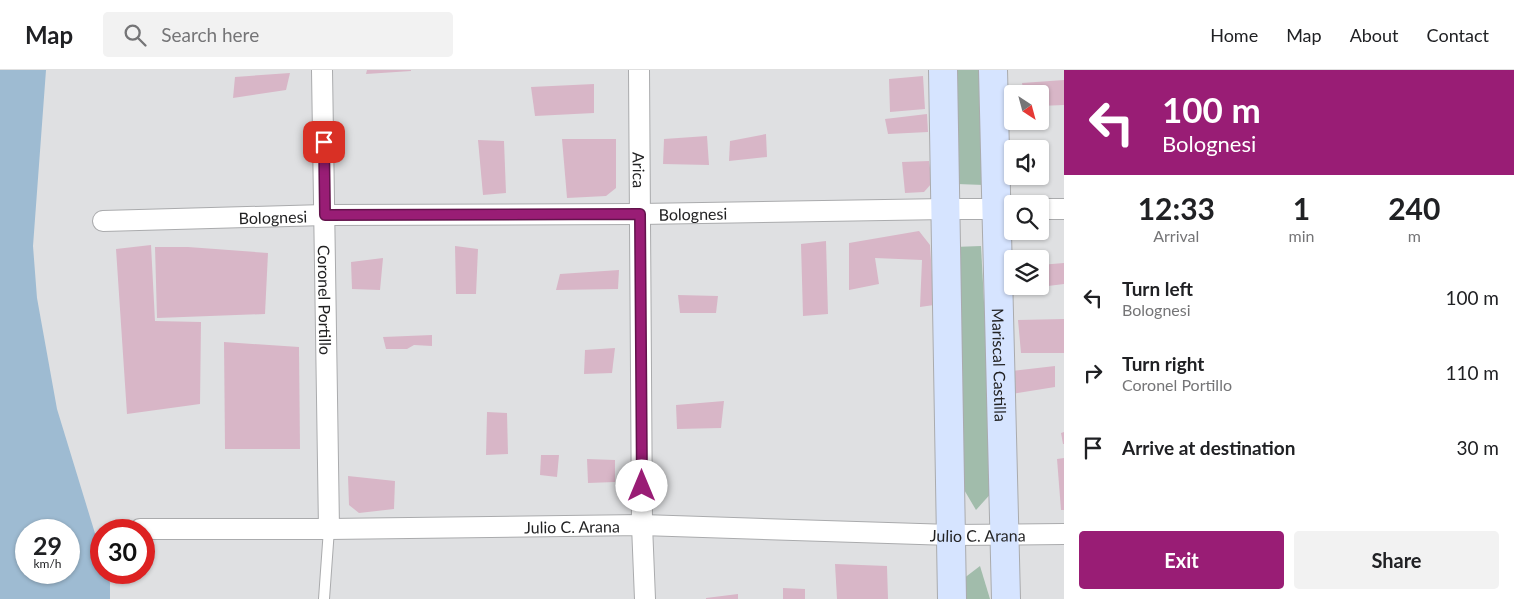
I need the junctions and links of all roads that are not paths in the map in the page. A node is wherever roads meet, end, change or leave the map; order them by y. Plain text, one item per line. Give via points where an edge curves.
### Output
1 (322, 70) edge
2 (639, 70) edge
3 (943, 70) edge
4 (993, 70) edge
5 (946, 209) junction
6 (1004, 209) edge
7 (1049, 209) edge
8 (1064, 209) edge
9 (640, 214) junction
10 (325, 215) junction
11 (103, 221) dead end
12 (1004, 240) edge
13 (642, 525) junction
14 (155, 529) edge
15 (329, 529) junction
16 (1005, 534) junction
17 (1064, 534) edge
18 (952, 535) junction
19 (324, 599) edge
20 (645, 599) edge
21 (952, 599) edge
22 (1006, 599) edge

1 - 10 street, Coronel Portillo
2 - 9 street, Arica
3 - 5 main road
4 - 6 main road, Mariscal Castilla
5 - 6 street, Bolognesi
5 - 9 street, Bolognesi
5 - 18 main road
7 - 8 street
9 - 10 street, Bolognesi
9 - 13 street, Arica
10 - 11 street, Bolognesi
10 - 15 street, Coronel Portillo
12 - 16 main road, Mariscal Castilla
13 - 15 street, Julio C. Arana
13 - 18 street, Julio C. Arana
13 - 20 street, Arica
14 - 15 street, Julio C. Arana
15 - 19 lane
16 - 17 street, Julio C. Arana
16 - 18 street, Julio C. Arana
16 - 22 main road, Mariscal Castilla
18 - 21 main road

